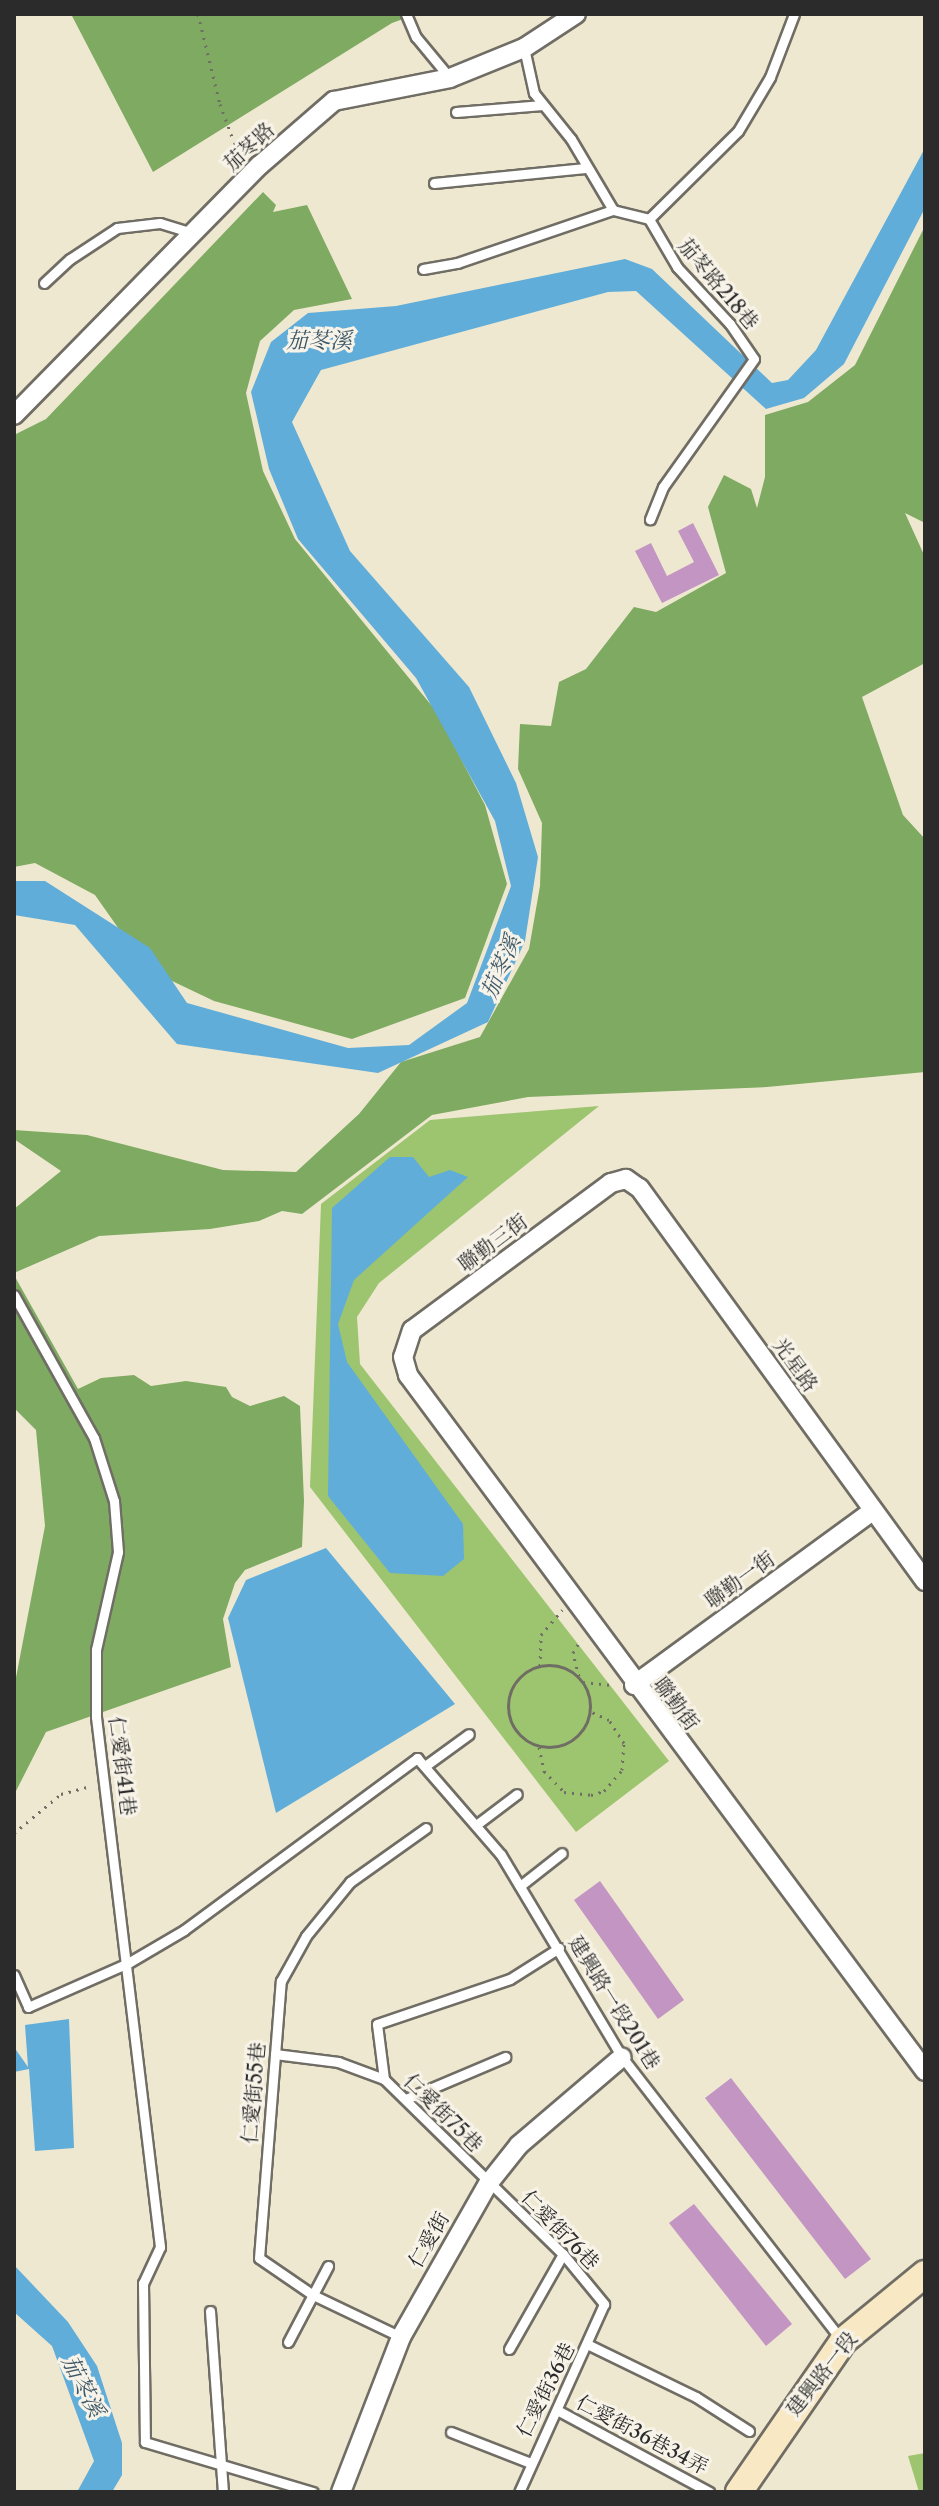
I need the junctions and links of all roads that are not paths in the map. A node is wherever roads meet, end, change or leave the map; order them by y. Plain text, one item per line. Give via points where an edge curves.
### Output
1 (406, 14) edge
2 (576, 14) edge
3 (794, 14) edge
4 (524, 48) junction
5 (450, 78) junction
6 (543, 105) junction
7 (456, 112) dead end
8 (585, 168) junction
9 (434, 183) dead end
10 (613, 210) junction
11 (649, 219) junction
12 (193, 233) junction
13 (423, 269) dead end
14 (44, 283) dead end
15 (14, 415) edge
16 (650, 519) dead end
17 (626, 1179) joint
18 (14, 1295) edge
19 (403, 1357) joint
20 (873, 1511) junction
21 (925, 1581) edge
22 (630, 1680) junction
23 (469, 1734) dead end
24 (421, 1762) junction
25 (517, 1794) dead end
26 (476, 1825) junction
27 (426, 1828) dead end
28 (562, 1853) dead end
29 (520, 1886) junction
30 (559, 1948) junction
31 (128, 1963) junction
32 (14, 1975) edge
33 (275, 2054) junction
34 (505, 2057) dead end
35 (622, 2057) junction
36 (925, 2071) edge
37 (384, 2079) junction
38 (406, 2099) junction
39 (488, 2184) junction
40 (563, 2254) junction
41 (328, 2266) dead end
42 (925, 2274) edge
43 (313, 2295) junction
44 (604, 2304) joint
45 (210, 2311) dead end
46 (401, 2337) junction
47 (843, 2341) junction
48 (288, 2342) dead end
49 (589, 2345) junction
50 (509, 2349) dead end
51 (557, 2410) junction
52 (749, 2431) dead end
53 (451, 2432) dead end
54 (528, 2462) junction
55 (224, 2464) junction
56 (223, 2492) edge
57 (313, 2492) edge
58 (341, 2492) edge
59 (519, 2492) edge
60 (709, 2492) edge
61 (739, 2492) edge

1 - 5 lane via 416,37
2 - 4 street, 茄苳路
3 - 11 lane via 770,77 738,131
4 - 5 street, 茄苳路
4 - 6 lane via 534,93
5 - 12 street, 茄苳路 via 334,101
6 - 7 lane
6 - 8 lane via 571,139
8 - 9 lane
8 - 10 lane
10 - 11 lane
10 - 13 lane via 457,263
11 - 16 lane, 茄苳路218巷 via 677,267 730,324 754,359 663,487
12 - 14 lane via 160,223 117,228
12 - 15 street, 茄苳路
17 - 19 street, 聯勤三街 via 611,1183 412,1330
17 - 20 street, 光星路 via 639,1188
18 - 31 lane, 仁愛街41巷 via 94,1438 114,1501 118,1552 96,1650 96,1717
19 - 22 street, 聯勤街 via 408,1375
20 - 21 street, 光星路
20 - 22 street, 聯勤一街
22 - 36 street, 聯勤街
23 - 24 lane
24 - 26 lane, 建興路一段201巷
24 - 31 lane via 184,1930
25 - 26 lane
26 - 29 lane, 建興路一段201巷
27 - 33 lane, 仁愛街55巷 via 350,1882 306,1936 281,1981
28 - 29 lane
29 - 30 lane, 建興路一段201巷
30 - 35 lane, 建興路一段201巷
30 - 37 lane via 510,1979 377,2024
31 - 32 lane via 28,2007
31 - 55 lane, 仁愛街41巷 via 160,2247 143,2283 145,2442
33 - 37 lane, 仁愛街75巷 via 338,2062
33 - 43 lane, 仁愛街55巷 via 259,2258
34 - 38 lane
35 - 39 street, 仁愛街 via 519,2145
35 - 47 lane, 建興路一段201巷
37 - 38 lane, 仁愛街75巷
38 - 39 lane, 仁愛街75巷
39 - 40 lane, 仁愛街76巷
39 - 46 street, 仁愛街
40 - 44 lane, 仁愛街76巷
40 - 50 lane
41 - 43 lane
42 - 47 street, 建興路一段
43 - 46 lane, 仁愛街55巷
43 - 48 lane
44 - 49 lane, 仁愛街36巷
45 - 55 lane via 215,2410
46 - 58 street, 仁愛街
47 - 61 street, 建興路一段
49 - 51 lane, 仁愛街36巷
49 - 52 lane via 696,2397
51 - 54 lane, 仁愛街36巷
51 - 60 lane, 仁愛街36巷34弄
53 - 54 lane
54 - 59 lane, 仁愛街36巷
55 - 56 lane
55 - 57 lane

